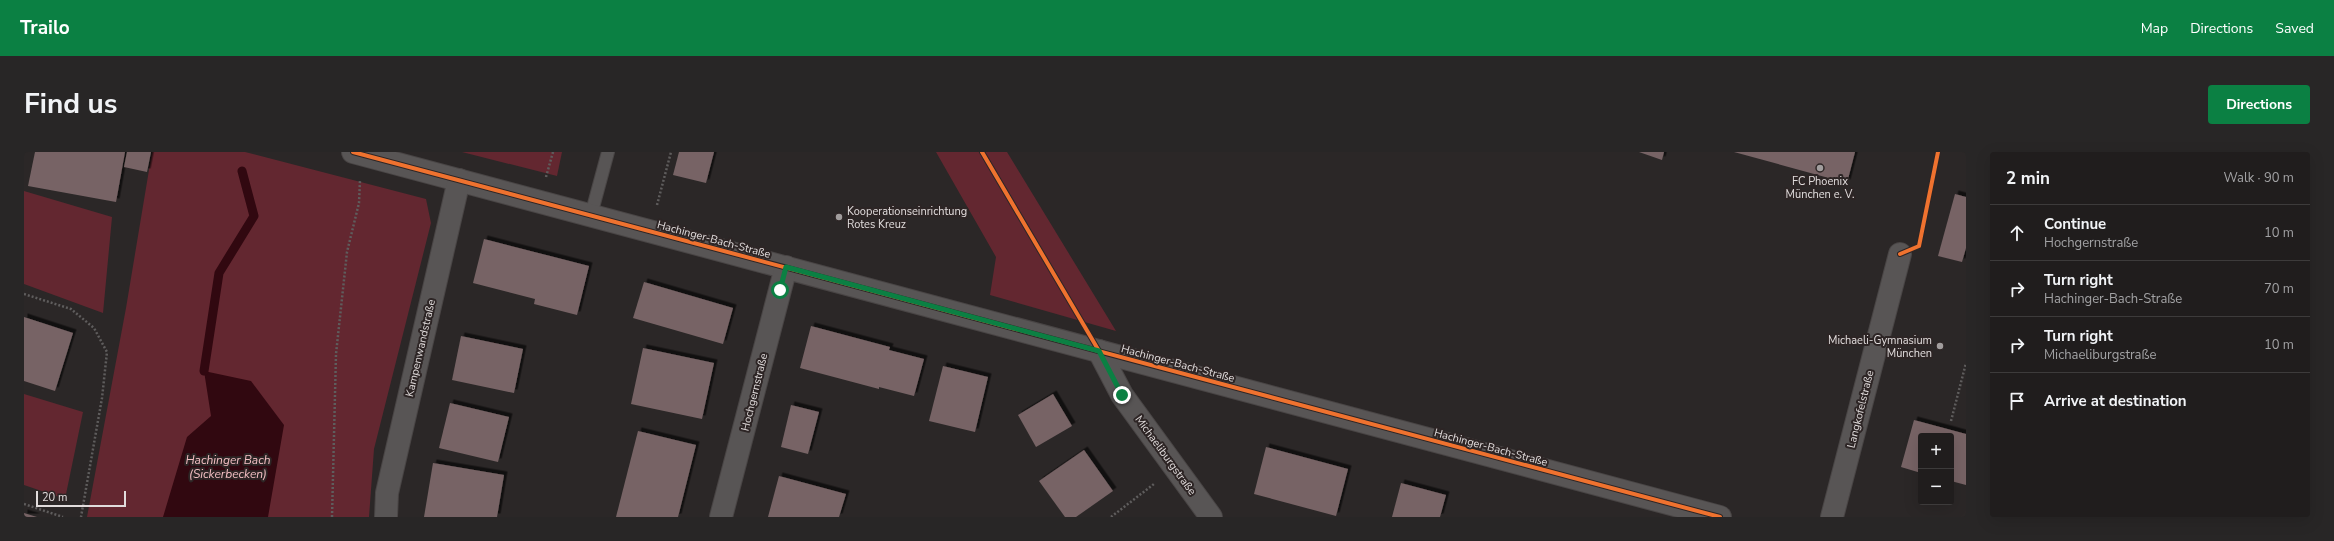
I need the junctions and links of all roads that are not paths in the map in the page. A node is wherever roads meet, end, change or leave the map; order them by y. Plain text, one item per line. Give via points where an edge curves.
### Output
1 (353, 152) edge
2 (608, 152) edge
3 (459, 180) junction
4 (591, 215) junction
5 (1900, 254) dead end
6 (786, 267) junction
7 (1099, 351) junction
8 (386, 517) edge
9 (721, 517) edge
10 (1211, 517) edge
11 (1720, 517) edge
12 (1832, 517) edge

1 - 3 street, Hachinger-Bach-Straße
2 - 4 lane
3 - 4 street, Hachinger-Bach-Straße
3 - 8 street, Kampenwandstraße via 387,492
4 - 6 street, Hachinger-Bach-Straße
5 - 12 street, Langkofelstraße
6 - 7 street, Hachinger-Bach-Straße
6 - 9 street, Hochgernstraße
7 - 10 street, Michaeliburgstraße via 1122,395
7 - 11 street, Hachinger-Bach-Straße

